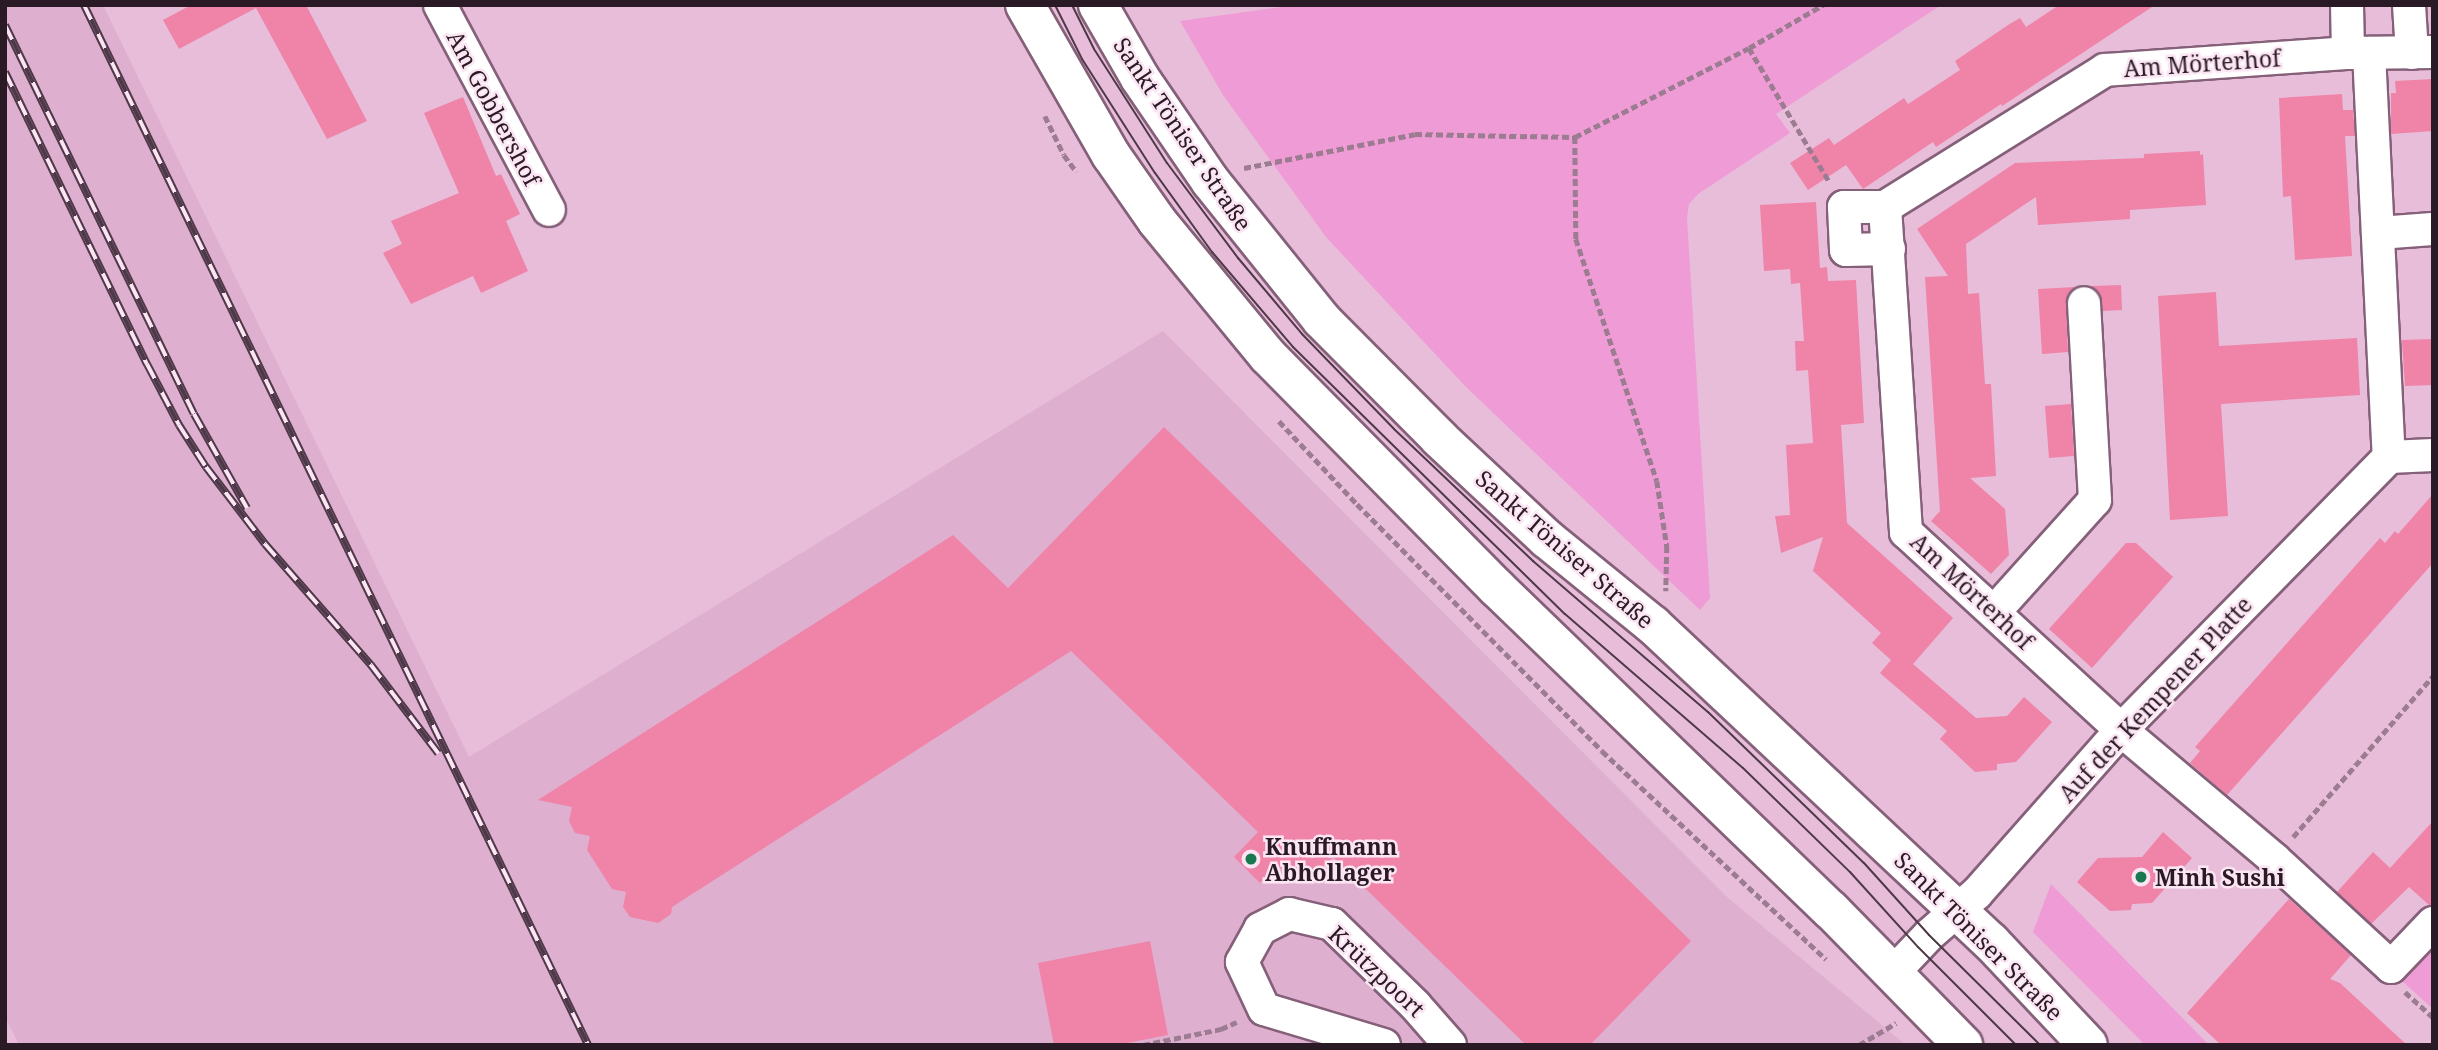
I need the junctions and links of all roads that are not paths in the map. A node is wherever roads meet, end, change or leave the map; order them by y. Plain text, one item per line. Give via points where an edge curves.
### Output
1 (440, 5) edge
2 (1025, 5) edge
3 (1098, 5) edge
4 (2347, 5) edge
5 (2409, 5) edge
6 (2359, 53) junction
7 (2422, 53) edge
8 (1885, 207) junction
9 (549, 210) dead end
10 (2433, 229) edge
11 (2378, 233) junction
12 (1889, 249) junction
13 (2084, 303) dead end
14 (2433, 455) edge
15 (2389, 457) junction
16 (1995, 611) junction
17 (2121, 730) junction
18 (1957, 911) junction
19 (2433, 923) edge
20 (1893, 973) junction
21 (1384, 1045) edge
22 (1450, 1045) edge
23 (1963, 1045) edge
24 (2088, 1045) edge

1 - 9 street, Am Gobbershof
2 - 20 main road via 1051,55 1142,199 1268,356 1488,579
3 - 18 main road, Sankt Töniser Straße via 1140,78 1211,182 1321,319 1537,530 1663,634
4 - 6 street
5 - 7 street, Am Mörterhof
6 - 7 street, Am Mörterhof
6 - 8 street, Am Mörterhof via 2105,69
6 - 11 street
8 - 12 street, Am Mörterhof
8 - 12 street via 1844,207 1846,250
10 - 11 street
11 - 15 street
12 - 16 street, Am Mörterhof via 1906,532
13 - 16 street via 2095,499
14 - 15 street
15 - 17 street, Auf der Kempener Platte
16 - 17 street, Am Mörterhof
17 - 18 street, Auf der Kempener Platte
17 - 19 street, Am Mörterhof via 2274,859 2392,967
18 - 20 street, Auf der Kempener Platte
18 - 24 main road, Sankt Töniser Straße
20 - 23 main road
21 - 22 street, Krützpoort via 1264,1009 1242,962 1260,929 1289,914 1332,924 1415,1004

